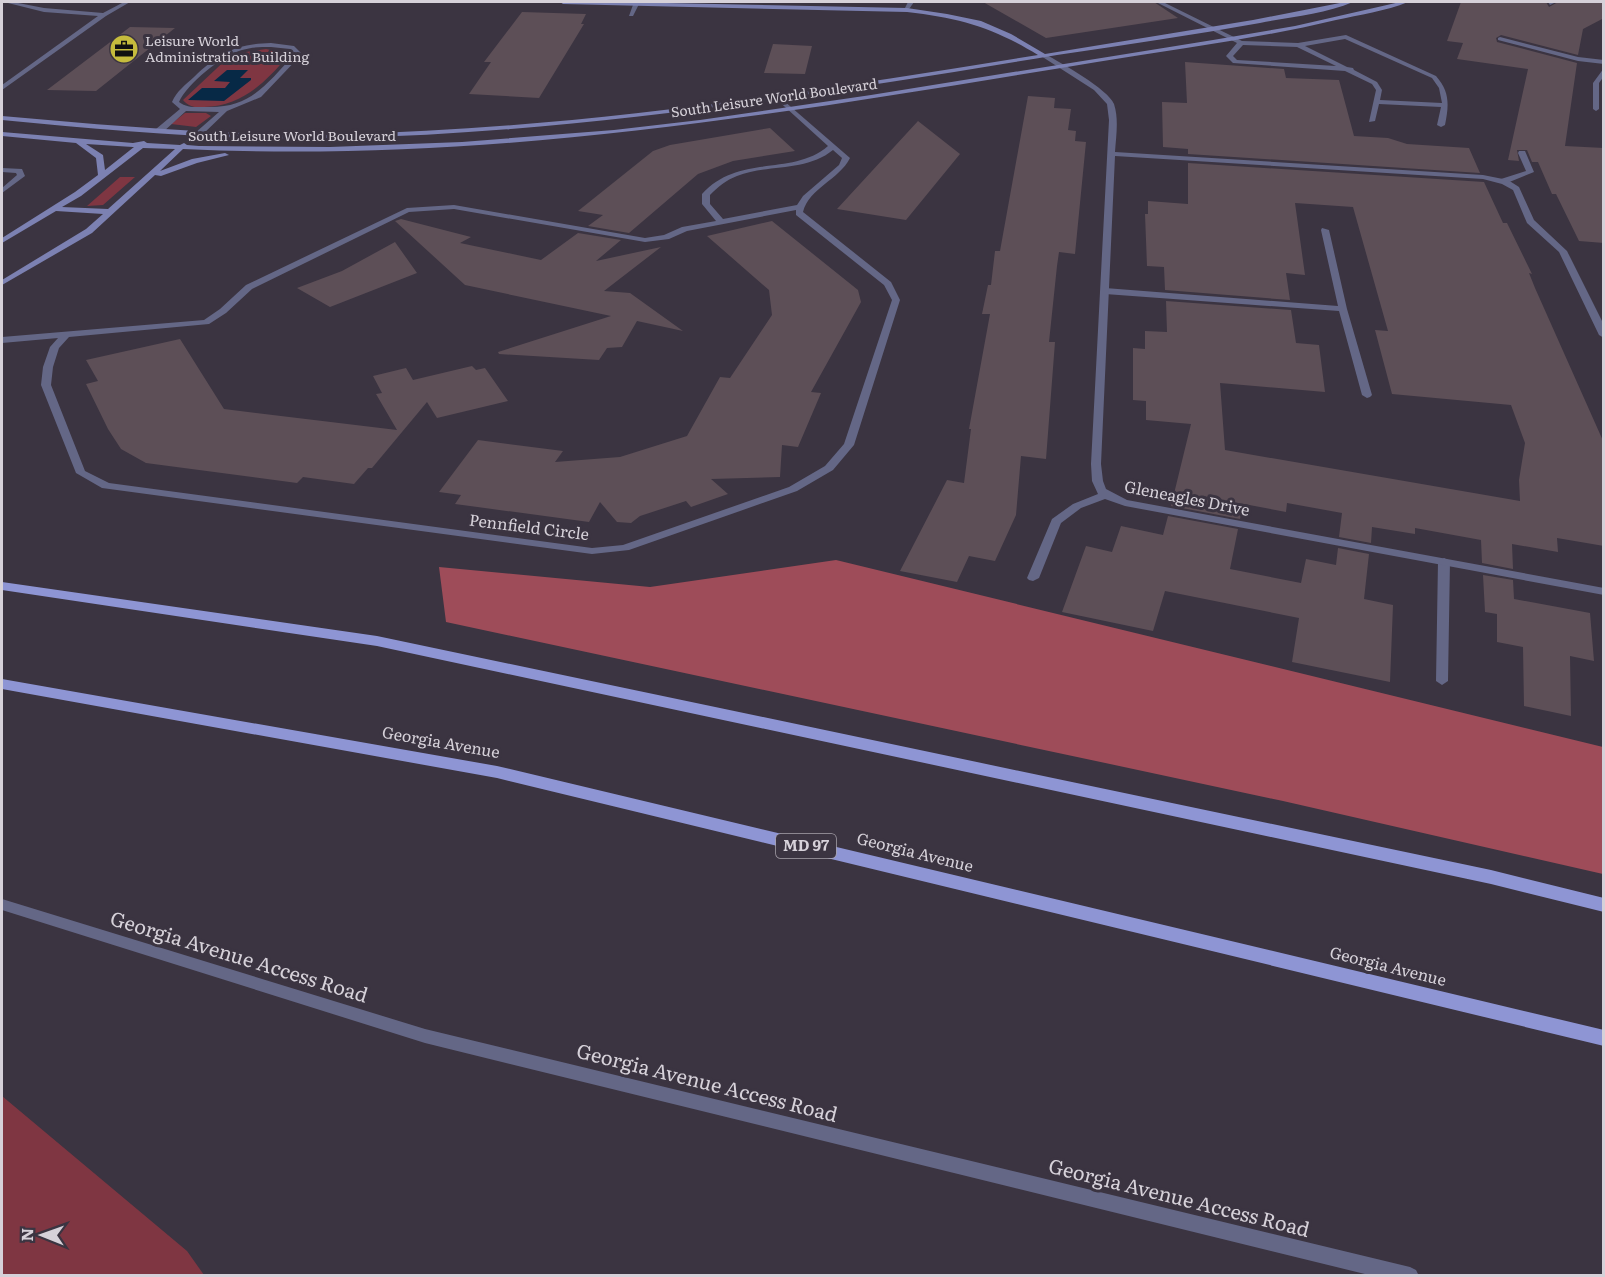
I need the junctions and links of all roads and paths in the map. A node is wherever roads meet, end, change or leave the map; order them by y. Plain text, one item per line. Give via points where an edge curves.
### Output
1 (7, 2) edge
2 (127, 2) edge
3 (563, 2) edge
4 (636, 2) edge
5 (911, 2) edge
6 (1159, 2) edge
7 (1350, 2) edge
8 (1405, 2) edge
9 (907, 10) junction
10 (104, 15) junction
11 (631, 15) dead end
12 (1212, 29) junction
13 (1232, 39) junction
14 (1500, 39) dead end
15 (1241, 43) junction
16 (1298, 45) junction
17 (1043, 56) junction
18 (1604, 62) edge
19 (1060, 66) junction
20 (1351, 69) junction
21 (1604, 70) edge
22 (2, 79) edge
23 (14, 80) junction
24 (2, 88) edge
25 (776, 96) junction
26 (1376, 102) junction
27 (1446, 105) junction
28 (789, 108) junction
29 (184, 109) junction
30 (1596, 109) dead end
31 (225, 110) junction
32 (2, 118) edge
33 (1371, 121) dead end
34 (1441, 125) dead end
35 (159, 131) junction
36 (199, 133) junction
37 (2, 134) edge
38 (77, 141) junction
39 (140, 146) junction
40 (833, 146) junction
41 (181, 148) junction
42 (254, 150) junction
43 (1522, 153) dead end
44 (1112, 154) junction
45 (2, 170) edge
46 (101, 174) junction
47 (152, 176) junction
48 (1504, 181) junction
49 (2, 191) edge
50 (799, 207) junction
51 (56, 209) junction
52 (111, 212) junction
53 (721, 222) junction
54 (1325, 230) dead end
55 (2, 241) edge
56 (3, 281) edge
57 (1105, 291) junction
58 (1343, 309) junction
59 (66, 335) junction
60 (1604, 335) edge
61 (2, 340) edge
62 (1367, 395) dead end
63 (1103, 495) junction
64 (1444, 561) junction
65 (1033, 578) dead end
66 (2, 586) edge
67 (1604, 592) edge
68 (1442, 681) dead end
69 (2, 684) edge
70 (2, 905) edge
71 (1604, 905) edge
72 (1604, 1038) edge
73 (1410, 1275) edge

1 - 10 street via 44,10
2 - 10 street
3 - 4 street, Gleneagles Drive
4 - 9 street, Gleneagles Drive
4 - 11 street
5 - 9 street
6 - 12 street
7 - 12 street, South Leisure World Boulevard
8 - 13 street, South Leisure World Boulevard
9 - 17 street, Gleneagles Drive via 990,25
10 - 23 street
12 - 13 street
12 - 17 street, South Leisure World Boulevard
13 - 15 street
13 - 19 street, South Leisure World Boulevard
14 - 18 street
15 - 16 street
15 - 20 street via 1229,56 1235,62
16 - 20 street
16 - 27 street via 1346,37 1434,77 1441,85
17 - 19 street, Gleneagles Drive
17 - 25 street, South Leisure World Boulevard
19 - 28 street, South Leisure World Boulevard
19 - 44 street, Gleneagles Drive via 1110,103
20 - 26 street via 1375,83 1379,90
21 - 30 street via 1596,83
22 - 23 street
23 - 24 street
25 - 28 street
25 - 36 street, South Leisure World Boulevard via 525,127 340,136
26 - 27 street
26 - 33 street
27 - 34 street
28 - 40 street
28 - 42 street, South Leisure World Boulevard via 529,140 337,150
29 - 31 street
29 - 31 street via 175,102 179,94 228,51 255,45 296,50 299,54 290,67 260,96
29 - 35 street
31 - 36 street
32 - 35 street, South Leisure World Boulevard
35 - 36 street, South Leisure World Boulevard
35 - 39 street
36 - 41 street
37 - 38 street, South Leisure World Boulevard
38 - 39 street, South Leisure World Boulevard
38 - 46 street via 100,157
39 - 41 street, South Leisure World Boulevard
39 - 46 street
40 - 50 street via 846,158 843,166
40 - 53 street via 814,158 750,170 713,185 706,194 706,204
41 - 42 street, South Leisure World Boulevard
41 - 47 street
42 - 47 street via 195,161
43 - 48 street via 1530,172
44 - 48 street
44 - 57 street, Gleneagles Drive
45 - 49 street via 19,171 21,176
46 - 51 street
47 - 52 street
48 - 60 street via 1516,189 1530,221 1563,251
50 - 53 street
50 - 59 street, Pennfield Circle via 806,220 888,284 896,300 849,445 829,468 793,489 625,548 592,551 106,486 81,472 46,385 48,367
51 - 52 street
51 - 55 street
52 - 56 street via 89,231
53 - 59 street via 645,240 454,207 407,210 249,287 206,322
54 - 58 street
57 - 58 street
57 - 63 street, Gleneagles Drive via 1096,464 1097,485
58 - 62 street
59 - 61 street
63 - 64 street, Gleneagles Drive via 1125,503
63 - 65 street via 1056,521
64 - 67 street, Gleneagles Drive
64 - 68 street
66 - 71 main road via 377,641 1479,874
69 - 72 main road, Georgia Avenue / MD 97 via 497,772
70 - 73 street, Georgia Avenue Access Road via 424,1036

